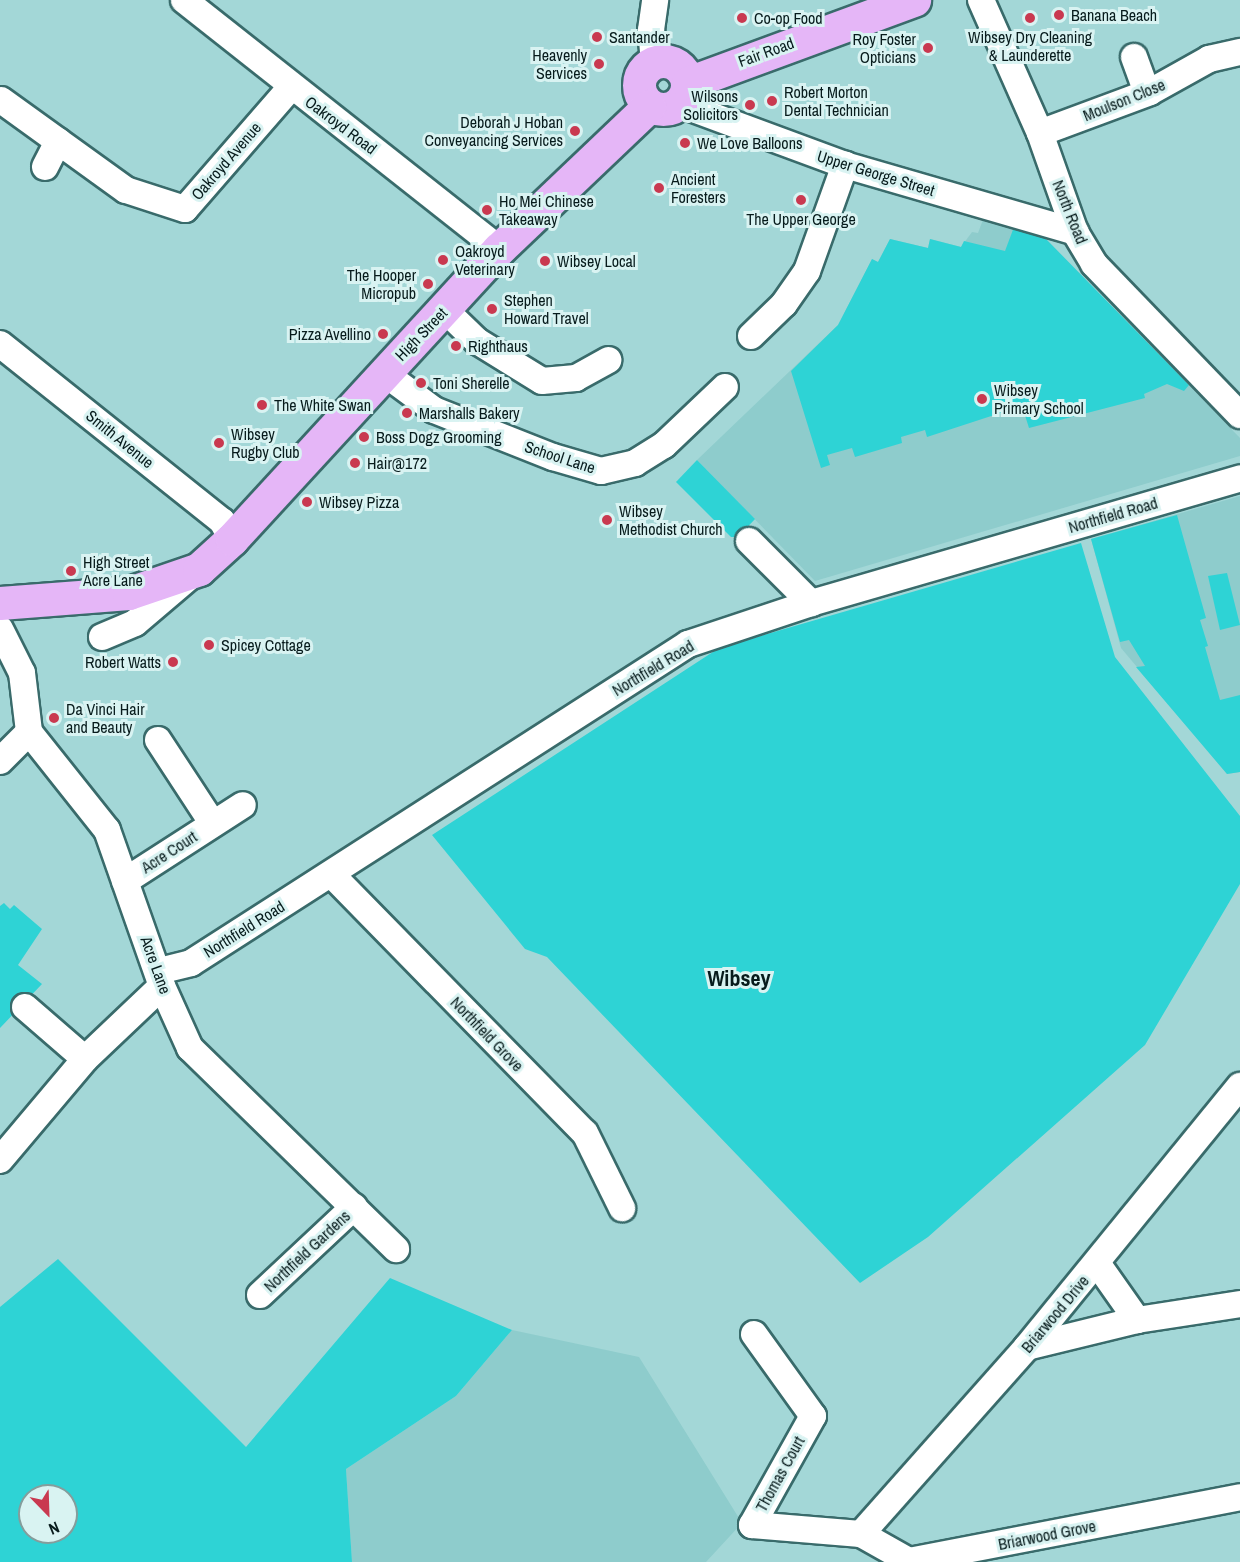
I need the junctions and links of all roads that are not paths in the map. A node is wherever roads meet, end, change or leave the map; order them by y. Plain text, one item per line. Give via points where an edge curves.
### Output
1 (184, 0) edge
2 (655, 0) edge
3 (914, 0) edge
4 (981, 0) edge
5 (1240, 52) edge
6 (1134, 57) dead end
7 (654, 63) junction
8 (291, 87) junction
9 (1147, 93) junction
10 (672, 97) junction
11 (1, 100) edge
12 (1040, 133) junction
13 (58, 141) junction
14 (845, 165) junction
15 (45, 167) dead end
16 (1075, 232) junction
17 (499, 249) junction
18 (445, 310) junction
19 (751, 336) dead end
20 (0, 344) edge
21 (608, 360) dead end
22 (384, 373) junction
23 (725, 387) dead end
24 (1240, 415) edge
25 (1240, 478) edge
26 (232, 539) junction
27 (749, 541) dead end
28 (199, 569) junction
29 (0, 603) edge
30 (811, 603) junction
31 (0, 628) edge
32 (102, 638) dead end
33 (29, 732) junction
34 (158, 740) dead end
35 (0, 761) edge
36 (243, 805) dead end
37 (213, 824) junction
38 (332, 875) junction
39 (126, 880) junction
40 (161, 978) junction
41 (25, 1007) dead end
42 (86, 1059) junction
43 (1240, 1086) edge
44 (0, 1160) edge
45 (354, 1207) junction
46 (622, 1208) dead end
47 (396, 1250) dead end
48 (1096, 1263) junction
49 (260, 1295) dead end
50 (1240, 1304) edge
51 (1137, 1320) junction
52 (754, 1334) dead end
53 (1027, 1347) junction
54 (1240, 1497) edge
55 (861, 1534) junction

1 - 8 street, Oakroyd Road
2 - 7 street via 651,30
3 - 10 main road, Fair Road
4 - 12 street, North Road
5 - 9 street, Moulson Close via 1209,59
6 - 9 street
7 - 10 main road via 674,63 685,74
7 - 10 main road via 645,69 639,84
8 - 13 street, Oakroyd Avenue via 185,209 126,190
8 - 17 street, Oakroyd Road
9 - 12 street, Moulson Close
10 - 14 street, Upper George Street
10 - 17 main road, High Street
11 - 13 street, Oakroyd Avenue
12 - 16 street, North Road
13 - 15 street
14 - 16 street, Upper George Street
14 - 19 street via 807,271 784,304
16 - 24 street, North Road via 1094,264
17 - 18 main road, High Street
18 - 21 street via 477,341 542,381 576,378
18 - 22 main road, High Street
20 - 26 street, Smith Avenue via 222,521
22 - 23 street, School Lane via 434,410 553,457 601,471 635,463 664,446
22 - 26 main road, High Street
25 - 30 street, Northfield Road
26 - 28 main road, High Street
27 - 30 street
28 - 29 main road, High Street via 129,593
28 - 32 street, High Street via 135,623
30 - 38 street, Northfield Road via 688,644
31 - 33 street via 22,673
33 - 35 street
33 - 39 street, Acre Lane via 107,830
34 - 37 street, Acre Court
36 - 37 street, Acre Court
37 - 39 street, Acre Court
38 - 40 street, Northfield Road
38 - 46 street, Northfield Grove via 585,1133
39 - 40 street, Acre Lane
40 - 42 street
40 - 45 street, Acre Lane via 190,1048
41 - 42 street
42 - 44 street
43 - 48 street, Briarwood Drive
45 - 47 street, Acre Lane
45 - 49 street, Northfield Gardens
48 - 51 street
48 - 53 street, Briarwood Drive
50 - 51 street
51 - 53 street
52 - 55 street, Thomas Court via 813,1416 752,1525
53 - 55 street, Briarwood Drive
54 - 55 street, Briarwood Grove via 909,1561

